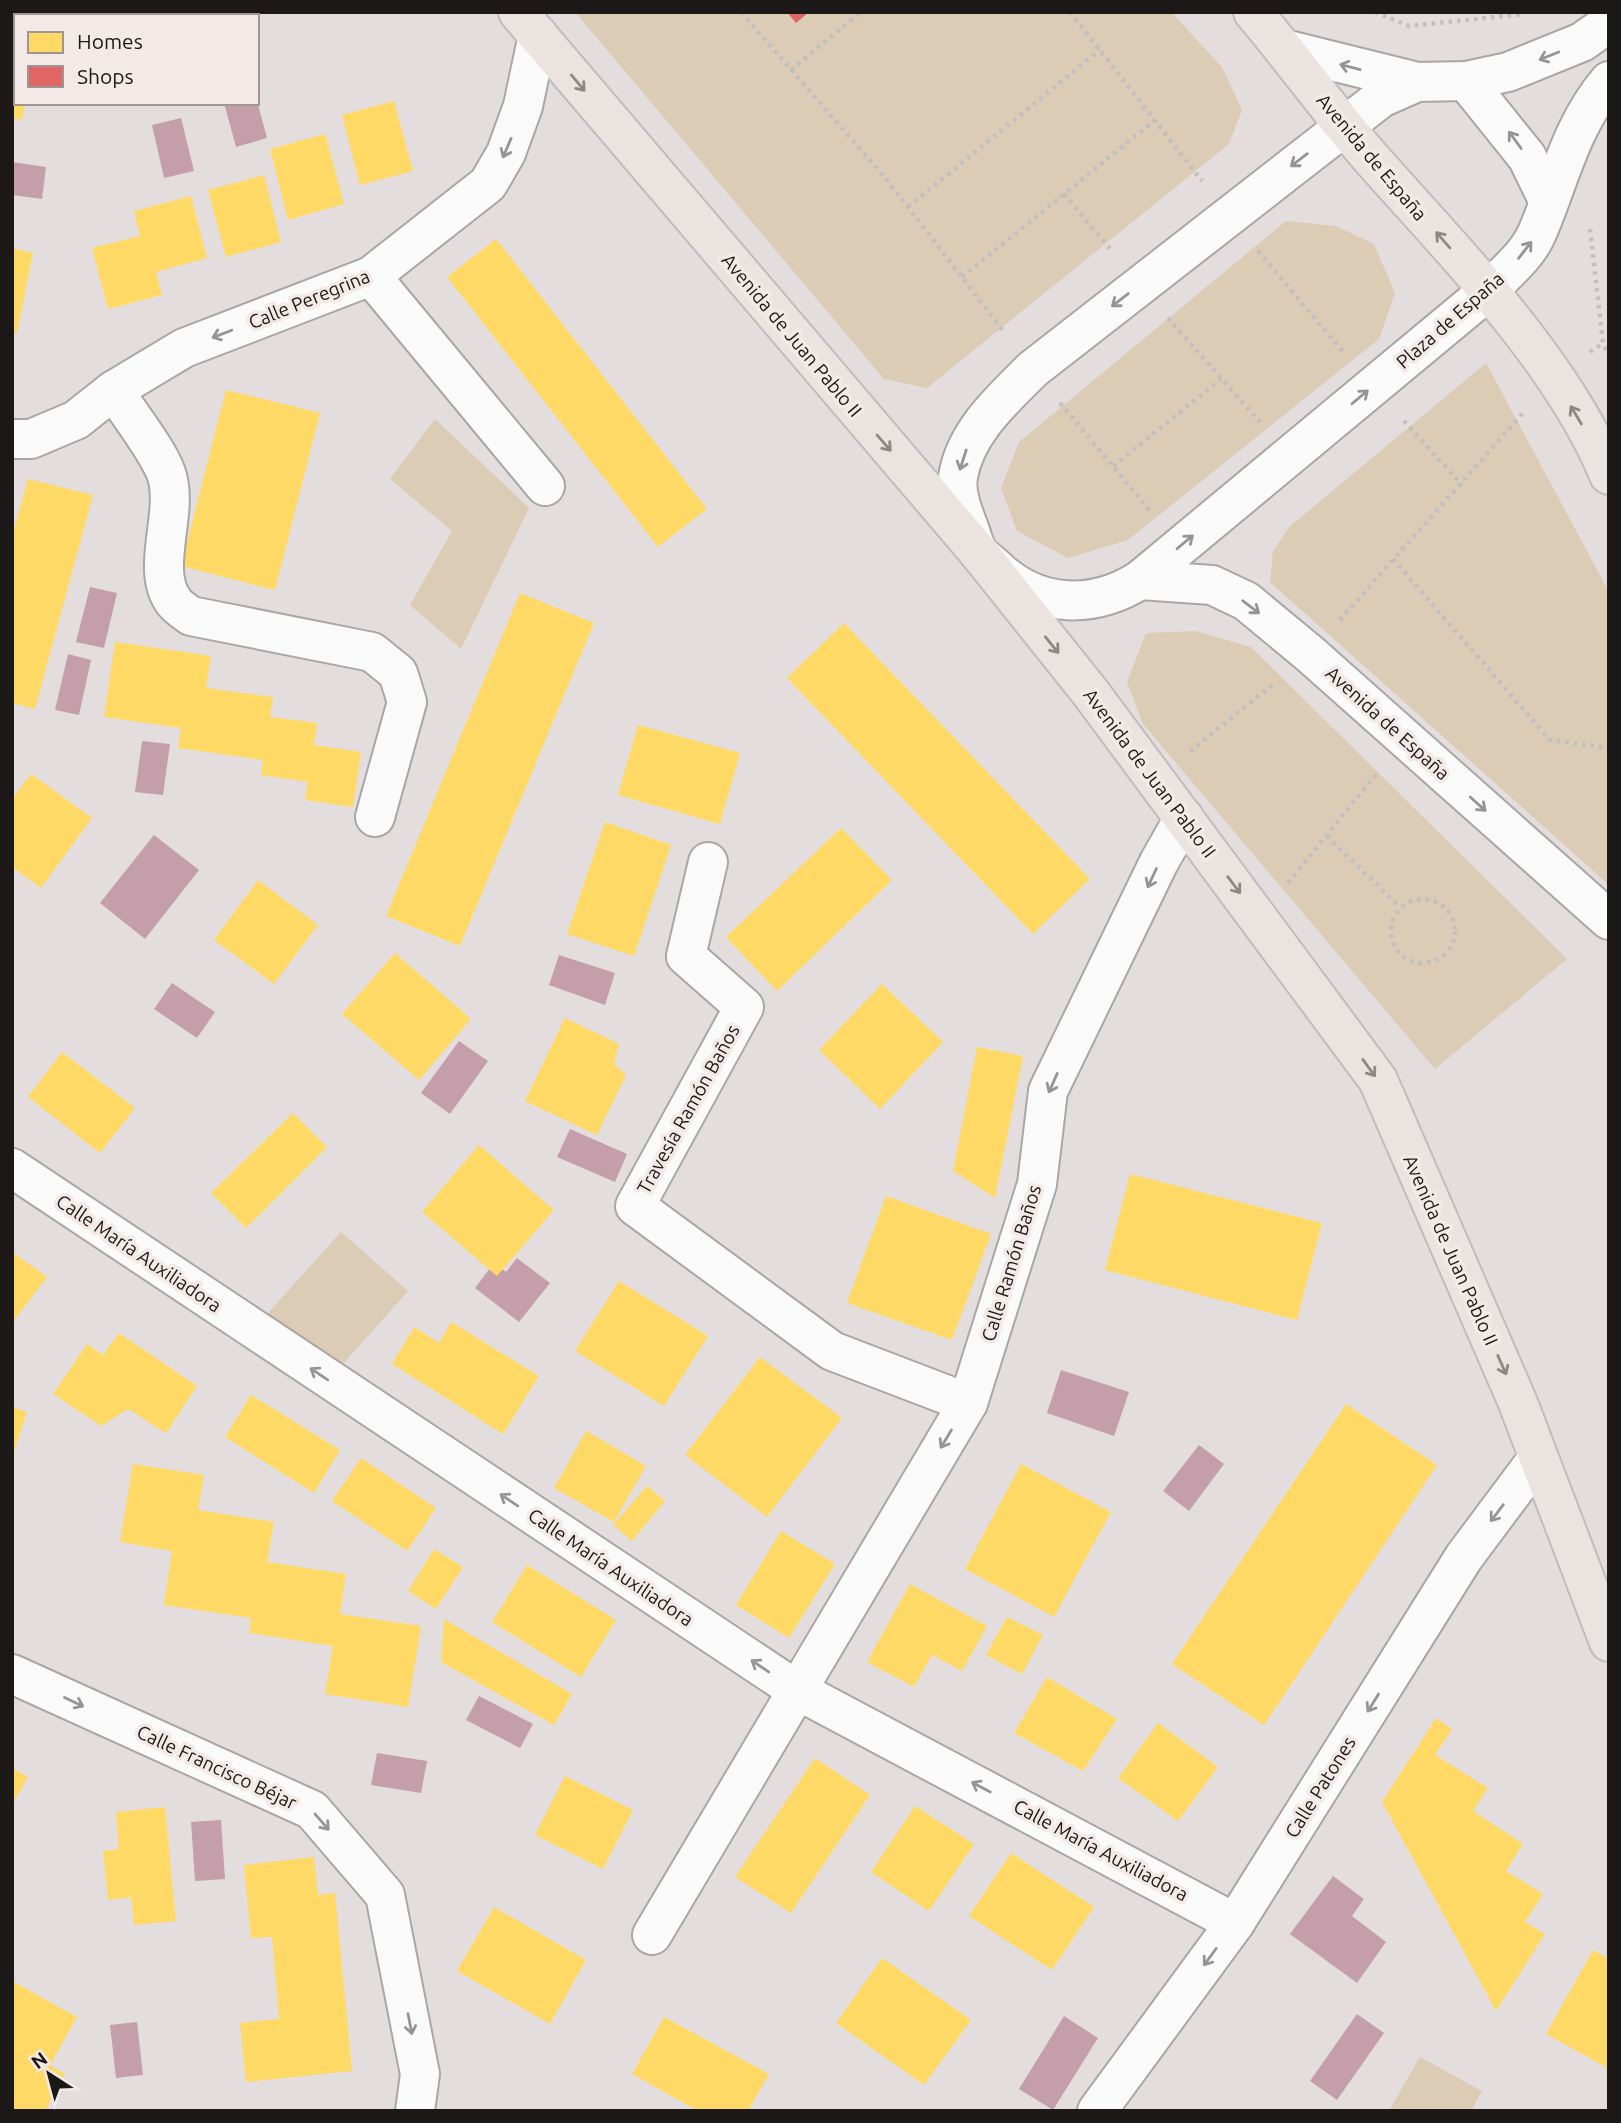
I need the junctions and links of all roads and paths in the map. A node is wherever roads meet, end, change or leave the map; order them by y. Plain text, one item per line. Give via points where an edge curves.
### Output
1 (861, 12) edge
2 (1252, 12) edge
3 (1375, 12) edge
4 (1532, 14) edge
5 (1609, 23) edge
6 (528, 24) edge
7 (1284, 48) junction
8 (1100, 50) dead end
9 (791, 70) dead end
10 (1466, 81) junction
11 (1609, 81) edge
12 (1417, 82) junction
13 (1155, 120) dead end
14 (1344, 126) junction
15 (1065, 194) junction
16 (1548, 200) junction
17 (908, 207) dead end
18 (1589, 225) dead end
19 (1119, 260) dead end
20 (371, 276) junction
21 (962, 277) dead end
22 (1488, 291) junction
23 (1603, 343) junction
24 (1609, 356) edge
25 (1554, 377) junction
26 (1221, 379) dead end
27 (114, 390) junction
28 (12, 439) edge
29 (1113, 466) dead end
30 (1609, 475) edge
31 (545, 486) dead end
32 (979, 553) junction
33 (1393, 559) junction
34 (1140, 580) junction
35 (1310, 654) junction
36 (1405, 738) junction
37 (1609, 748) edge
38 (1154, 781) junction
39 (376, 817) dead end
40 (1184, 818) junction
41 (1327, 836) junction
42 (708, 862) dead end
43 (1401, 907) junction
44 (1259, 919) junction
45 (1609, 920) edge
46 (12, 1168) edge
47 (968, 1402) junction
48 (1538, 1458) junction
49 (1609, 1642) edge
50 (12, 1674) edge
51 (795, 1689) junction
52 (1235, 1923) junction
53 (652, 1935) dead end
54 (415, 2111) edge
55 (1097, 2111) edge

1 - 9 path
2 - 7 main road, Avenida de España
3 - 4 path via 1409,26
5 -> 10 street, Plaza de España via 1582,42 1508,72
6 -> 20 street, Calle Peregrina via 523,106 506,153 488,184
6 -> 32 main road, Avenida de Juan Pablo II
12 -> 7 street
7 - 14 main road, Avenida de España
8 - 17 path
10 - 12 street, Plaza de España
16 -> 10 street via 1527,157
11 - 16 street, Plaza de España via 1567,147
12 - 14 street, Plaza de España via 1381,98
13 - 15 path
22 -> 14 main road, Avenida de España
14 -> 32 street, Plaza de España via 1033,369 992,411 965,451 957,479 962,510
15 - 19 path
15 - 21 path
22 -> 16 street, Plaza de España via 1536,236
18 - 23 path
20 -> 27 street, Calle Peregrina via 184,348
20 - 31 street
22 - 25 main road, Avenida de España
34 -> 22 street, Plaza de España
23 - 24 path
23 - 25 path
30 -> 25 main road, Avenida de España
25 - 33 path
26 - 29 path
27 - 28 street, Calle Peregrina via 76,420 32,439
27 - 39 street via 166,472 172,498 166,579 173,601 191,616 372,652 398,673 407,702
32 - 34 street, Plaza de España via 1017,587 1055,600 1092,601 1120,593
32 -> 38 main road, Avenida de Juan Pablo II
33 - 35 path
33 - 37 path via 1550,740
34 -> 35 street, Avenida de España via 1212,585 1246,601
35 - 36 street, Avenida de España
35 - 38 path
36 - 41 path
36 -> 45 street, Avenida de España
38 - 40 main road, Avenida de Juan Pablo II
40 -> 44 main road, Avenida de Juan Pablo II
40 -> 47 street, Calle Ramón Baños via 1048,1091 1037,1184
41 - 43 path
41 - 44 path
42 - 47 street, Travesía Ramón Baños via 687,956 744,1007 635,1206 832,1351
43 - 43 path via 1390,936 1400,955 1429,963 1448,953 1456,932 1449,911 1421,898
44 -> 48 main road, Avenida de Juan Pablo II via 1378,1080
51 -> 46 street, Calle María Auxiliadora
47 -> 51 street, Calle Ramón Baños
48 - 49 main road, Avenida de Juan Pablo II
48 -> 52 street, Calle Patones via 1464,1557
50 -> 54 street, Calle Francisco Béjar via 312,1811 385,1895 420,2074
52 -> 51 street, Calle María Auxiliadora
51 - 53 street, Calle Ramón Baños
52 -> 55 street, Calle Patones

